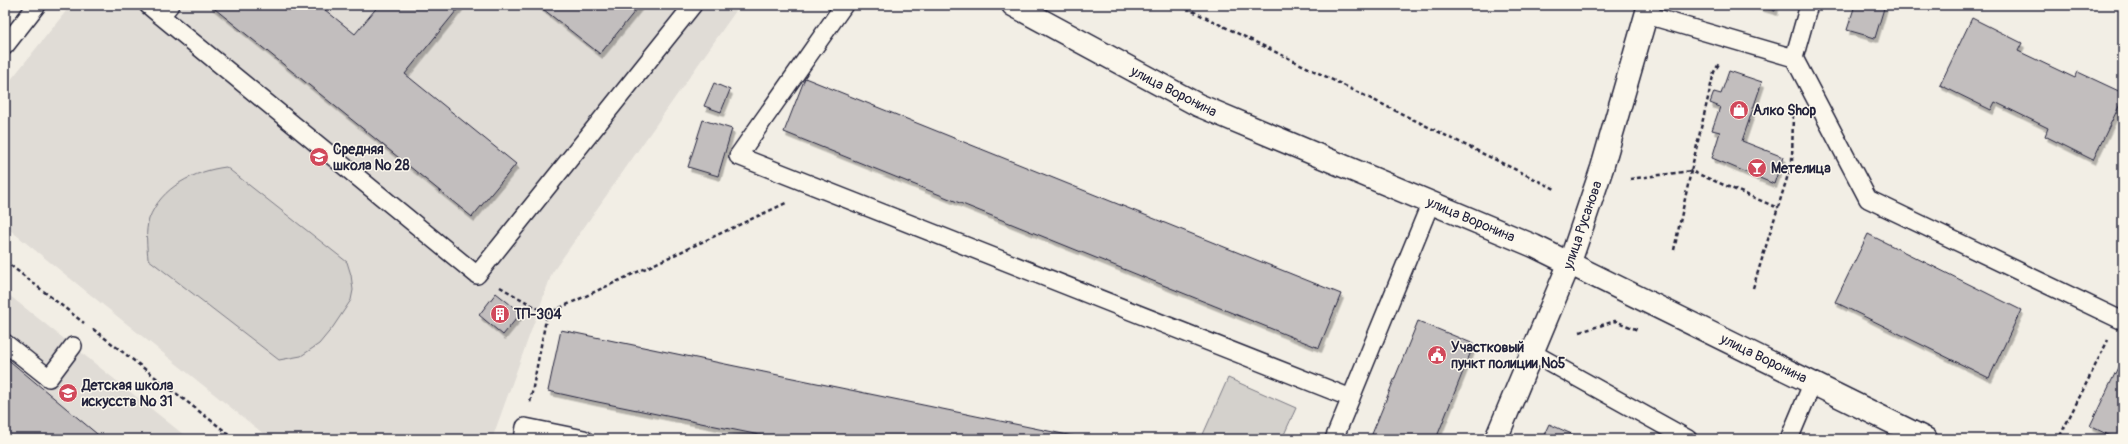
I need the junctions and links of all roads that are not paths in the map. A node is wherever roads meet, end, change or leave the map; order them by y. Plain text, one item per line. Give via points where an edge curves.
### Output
1 (37, 5) edge
2 (693, 5) edge
3 (844, 5) edge
4 (1013, 5) edge
5 (1809, 5) edge
6 (160, 9) edge
7 (1648, 10) edge
8 (5, 46) edge
9 (1794, 58) junction
10 (1431, 202) junction
11 (1570, 262) junction
12 (2121, 320) edge
13 (5, 343) edge
14 (73, 346) dead end
15 (1531, 352) junction
16 (1813, 382) junction
17 (1351, 398) junction
18 (524, 433) edge
19 (584, 439) edge
20 (1334, 439) edge
21 (1496, 439) edge
22 (1688, 439) edge
23 (1789, 439) edge
24 (1926, 439) edge

1 - 8 lane
2 - 6 lane via 477,275
3 - 17 lane via 738,156
4 - 10 street, улица Воронина via 1198,105
5 - 9 lane
7 - 9 lane via 1732,40
7 - 11 street, улица Русанова via 1602,168
9 - 12 lane via 1868,199
10 - 11 street, улица Воронина
10 - 17 lane
11 - 15 street, улица Русанова
11 - 16 street, улица Воронина
13 - 14 lane via 49,378
15 - 21 street, улица Русанова
15 - 22 lane
16 - 23 lane
16 - 24 street, улица Воронина
17 - 20 lane
18 - 19 lane

